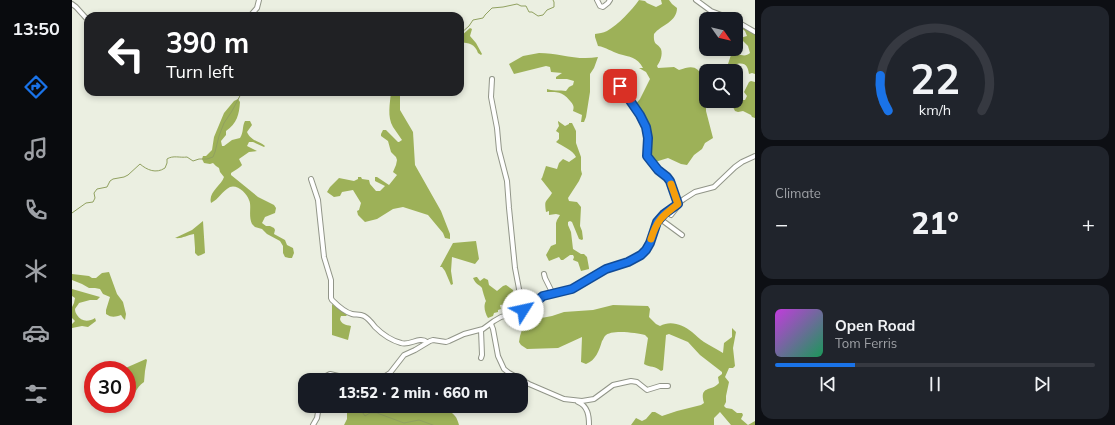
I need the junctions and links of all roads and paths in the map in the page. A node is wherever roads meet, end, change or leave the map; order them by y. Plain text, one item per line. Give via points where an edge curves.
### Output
1 (259, 0) edge
2 (597, 0) edge
3 (610, 0) edge
4 (696, 0) edge
5 (72, 4) edge
6 (254, 12) edge
7 (714, 12) edge
8 (84, 16) edge
9 (743, 25) edge
10 (755, 32) edge
11 (492, 80) dead end
12 (620, 86) dead end
13 (755, 156) edge
14 (311, 179) dead end
15 (678, 204) junction
16 (671, 215) dead end
17 (663, 221) dead end
18 (682, 235) dead end
19 (544, 274) dead end
20 (553, 294) junction
21 (523, 310) junction
22 (491, 324) junction
23 (481, 330) junction
24 (427, 342) junction
25 (481, 358) dead end
26 (390, 373) edge
27 (668, 386) dead end
28 (572, 399) junction
29 (318, 413) edge
30 (313, 425) edge
31 (589, 425) edge

1 - 6 street
2 - 3 street via 600,6 604,7
4 - 7 street
5 - 8 street
9 - 10 street
11 - 21 street via 491,97 499,150 507,181 515,268
12 - 15 street via 646,127 647,156 670,181
13 - 15 street via 739,164 714,186 697,192
14 - 24 street via 318,200 332,300 345,311 367,318 390,340 405,344 419,340
15 - 16 street
15 - 20 street via 657,222 644,253 628,262 606,269 572,289
17 - 18 street
19 - 20 street
20 - 21 street via 543,296
21 - 22 street via 501,317
22 - 23 street
22 - 28 street via 498,356 507,372 564,399
23 - 24 street via 446,342
23 - 25 street
24 - 26 street via 404,355
27 - 28 street via 647,390 632,381 613,385 594,399
28 - 31 street via 585,407
29 - 30 street

